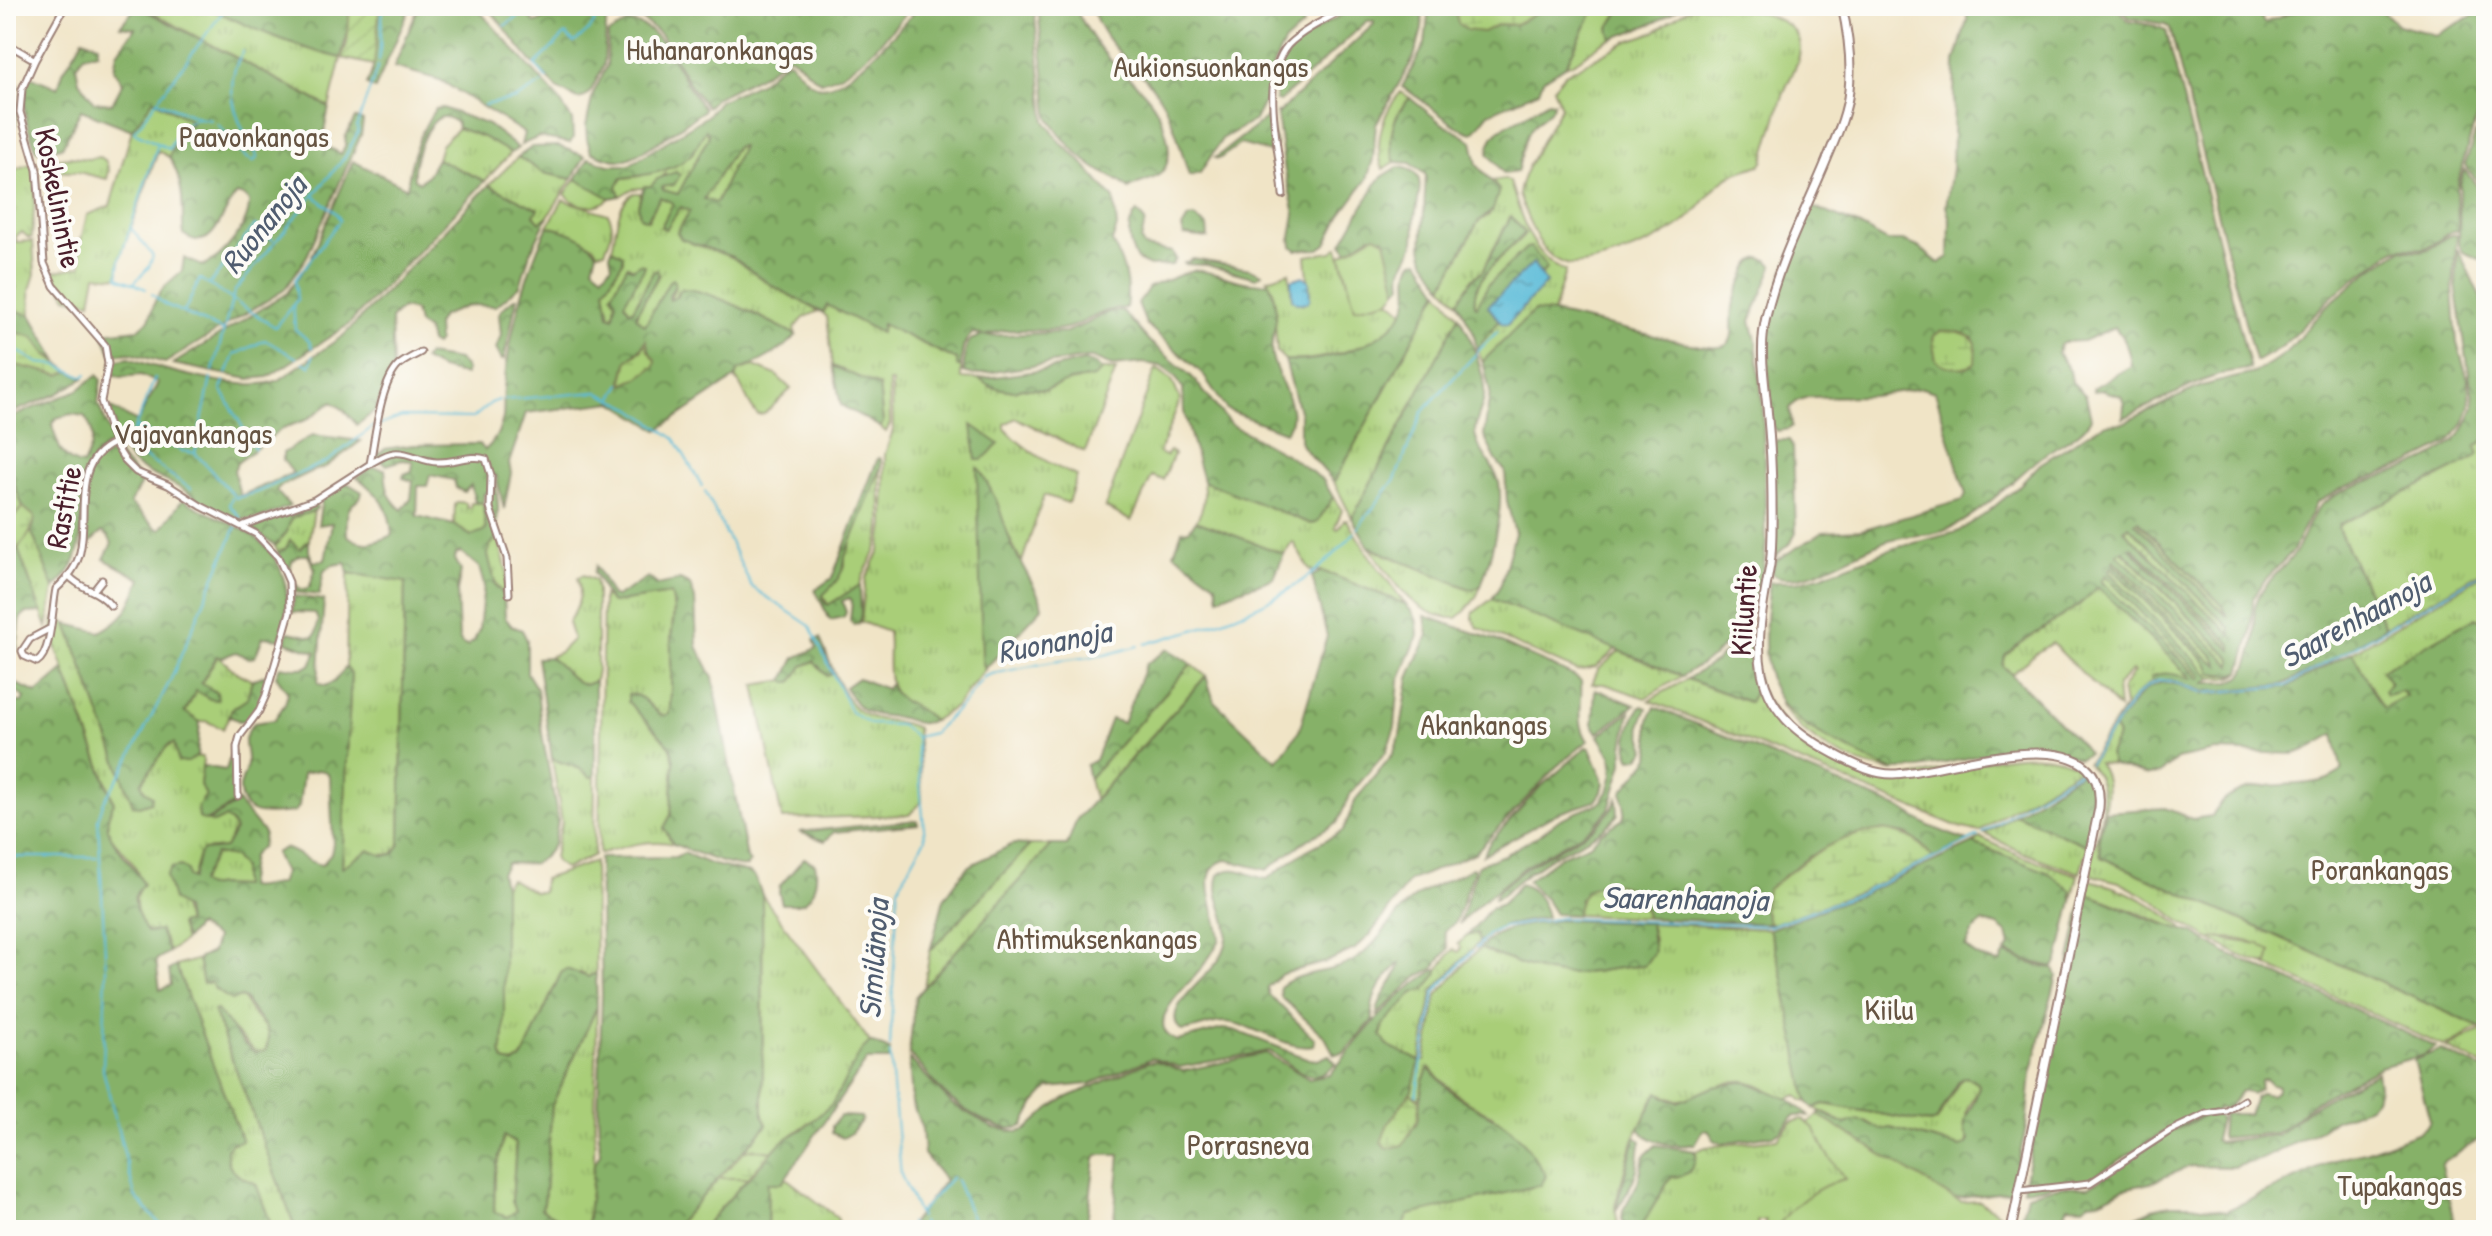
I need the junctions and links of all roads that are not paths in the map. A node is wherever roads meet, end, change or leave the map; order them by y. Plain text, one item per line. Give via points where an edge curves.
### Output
1 (1351, 6) edge
2 (1842, 6) edge
3 (63, 7) edge
4 (6, 43) edge
5 (35, 60) junction
6 (1283, 195) dead end
7 (421, 352) dead end
8 (114, 443) junction
9 (370, 464) junction
10 (243, 525) junction
11 (69, 576) junction
12 (102, 580) dead end
13 (93, 591) junction
14 (509, 594) dead end
15 (111, 606) dead end
16 (49, 629) junction
17 (238, 796) dead end
18 (2244, 1100) dead end
19 (2019, 1191) junction
20 (2011, 1230) edge

1 - 6 street via 1293,41 1277,65 1272,96
2 - 19 street, Kiiluntie via 1850,59 1847,105 1771,300 1762,340 1772,497 1762,669 1769,693 1794,729 1867,770 1901,774 2038,753 2079,762 2097,785 2099,808
3 - 5 street, Koskelinintie
4 - 5 street
5 - 8 street, Koskelinintie via 22,89 20,112 40,183 44,263 54,286 105,345 108,364 101,401
7 - 9 street via 399,365 392,376
8 - 10 street, Koskelinintie via 136,472
8 - 11 street, Rastitie via 97,454 88,471 80,552
9 - 10 street via 314,500
9 - 14 street via 399,452 425,461 486,459 490,508 509,569
10 - 17 street, Koskelinintie via 278,557 291,598 266,695 238,741
11 - 13 street
11 - 16 street, Rastitie via 56,589
12 - 13 street
13 - 15 street
16 - 16 street, Rastitie via 26,643 24,656 40,662
18 - 19 street via 2170,1131 2090,1183
19 - 20 street, Kiiluntie

